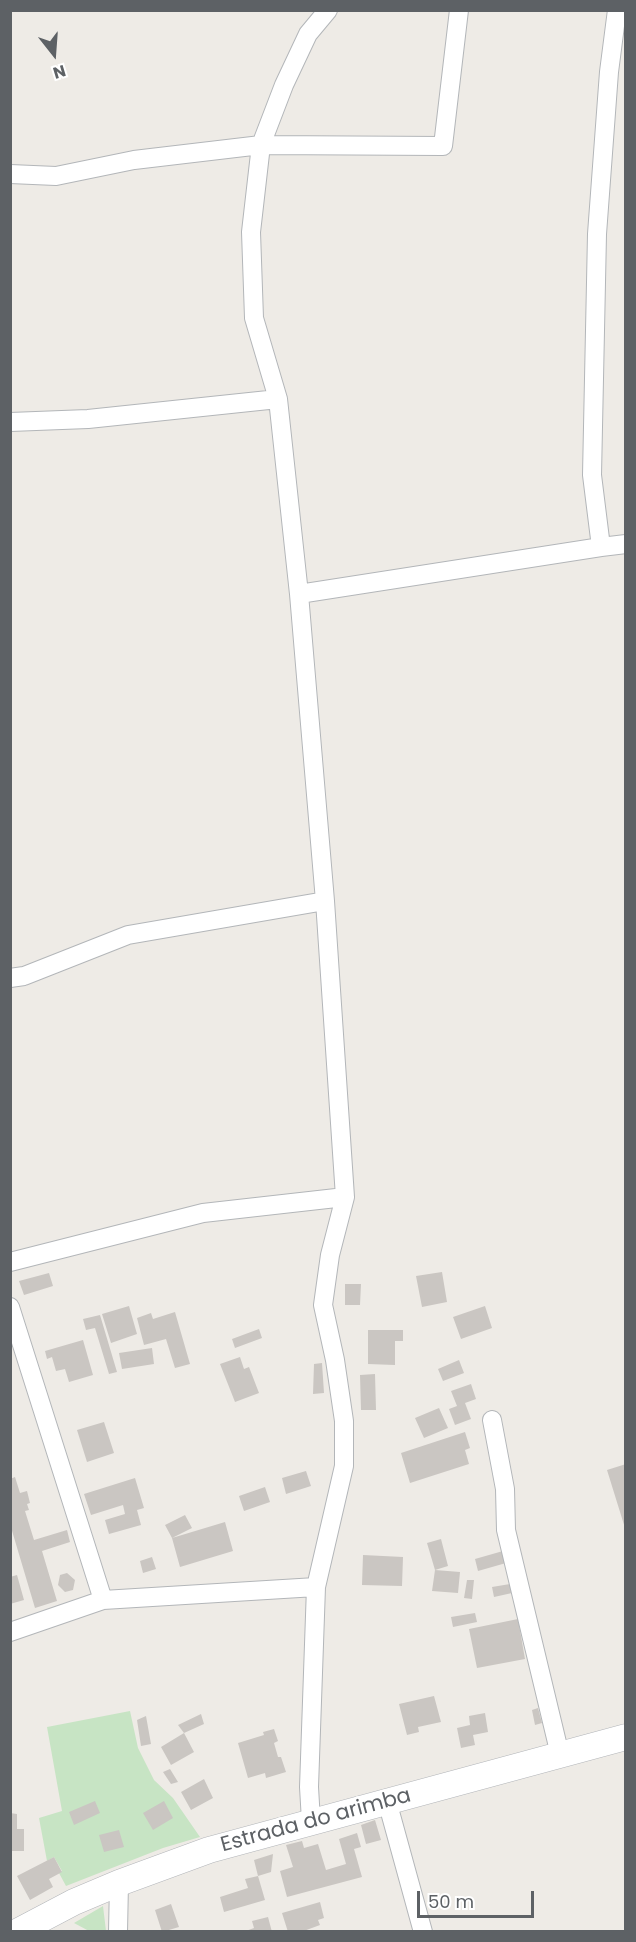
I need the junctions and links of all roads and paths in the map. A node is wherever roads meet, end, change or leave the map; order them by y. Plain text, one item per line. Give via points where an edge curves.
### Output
1 (328, 10) edge
2 (459, 10) edge
3 (617, 10) edge
4 (261, 145) junction
5 (10, 174) edge
6 (278, 399) junction
7 (10, 422) edge
8 (626, 544) edge
9 (601, 547) junction
10 (299, 594) junction
11 (325, 901) junction
12 (10, 978) edge
13 (345, 1197) junction
14 (10, 1262) edge
15 (10, 1307) edge
16 (492, 1420) dead end
17 (316, 1587) junction
18 (103, 1600) junction
19 (10, 1632) edge
20 (626, 1737) edge
21 (560, 1755) junction
22 (387, 1801) junction
23 (311, 1821) junction
24 (119, 1883) junction
25 (32, 1929) edge
26 (118, 1932) edge
27 (423, 1932) edge

1 - 4 street via 308,34
2 - 4 street via 443,147
3 - 9 street via 597,234 592,475
4 - 5 street via 134,160 56,176
4 - 6 street via 251,232 254,318
6 - 7 street via 88,419
6 - 10 street
8 - 9 street
9 - 10 street
10 - 11 street
11 - 12 street via 129,935
11 - 13 street
13 - 14 street via 203,1213
13 - 17 street via 323,1305 342,1411 345,1466
15 - 18 street
16 - 21 street via 505,1489 506,1530
17 - 18 street
17 - 23 street
18 - 19 street
20 - 21 main road, Estrada do arimba
21 - 22 main road, Estrada do arimba
22 - 23 main road, Estrada do arimba
22 - 27 street
23 - 24 main road, Estrada do arimba via 208,1850
24 - 25 main road, Estrada do arimba via 74,1902
24 - 26 street

